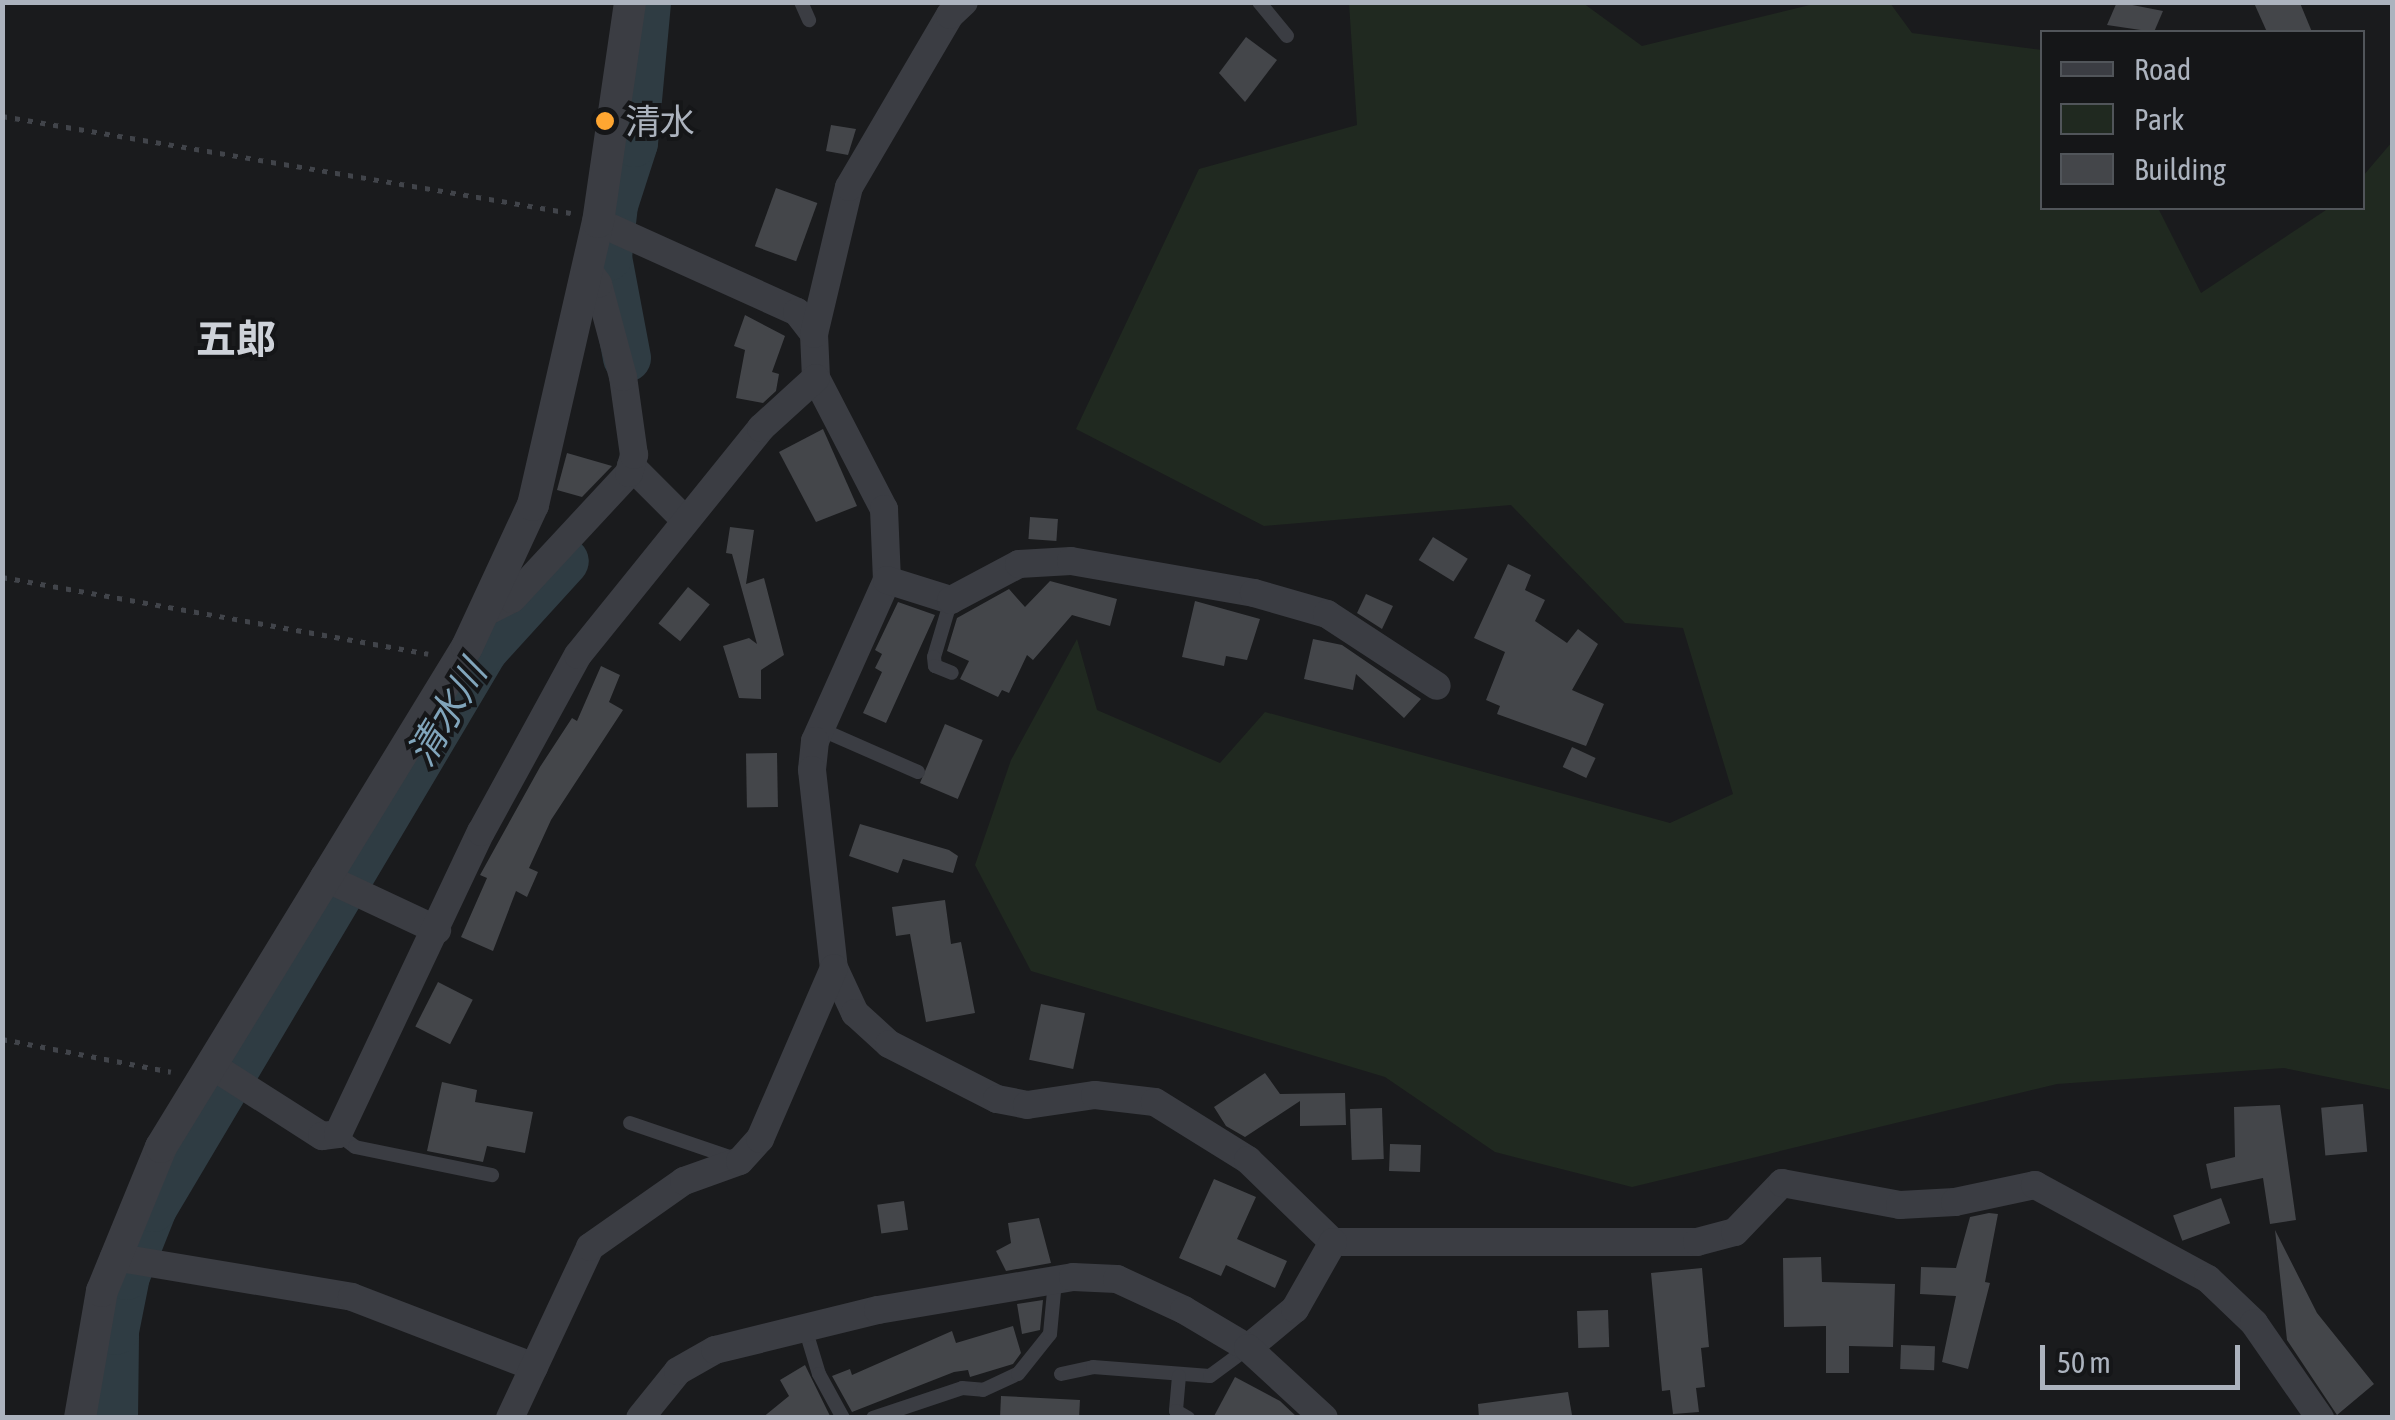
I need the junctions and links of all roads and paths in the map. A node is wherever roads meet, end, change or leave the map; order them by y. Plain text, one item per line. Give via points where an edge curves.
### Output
1 (630, 2) edge
2 (801, 2) edge
3 (964, 2) edge
4 (1259, 2) edge
5 (810, 20) dead end
6 (1287, 36) dead end
7 (2, 116) edge
8 (598, 222) junction
9 (588, 270) junction
10 (814, 334) junction
11 (816, 378) junction
12 (630, 466) junction
13 (685, 520) junction
14 (2, 576) edge
15 (886, 580) junction
16 (951, 600) junction
17 (484, 613) junction
18 (460, 659) junction
19 (952, 673) dead end
20 (1437, 686) dead end
21 (820, 728) junction
22 (918, 772) dead end
23 (324, 877) junction
24 (437, 930) junction
25 (834, 968) junction
26 (2, 1039) edge
27 (207, 1072) junction
28 (630, 1123) dead end
29 (338, 1134) junction
30 (740, 1160) junction
31 (492, 1174) dead end
32 (1333, 1242) junction
33 (114, 1257) junction
34 (1055, 1281) junction
35 (804, 1328) junction
36 (1248, 1348) junction
37 (534, 1367) junction
38 (1062, 1374) dead end
39 (1179, 1376) junction
40 (80, 1418) edge
41 (510, 1418) edge
42 (640, 1418) edge
43 (843, 1418) edge
44 (873, 1418) edge
45 (1188, 1418) edge
46 (1324, 1418) edge
47 (2320, 1418) edge

1 - 8 street
2 - 5 lane
3 - 10 street via 950,15 849,187
4 - 6 lane
7 - 8 path
8 - 9 street
8 - 10 street via 797,312
9 - 12 street via 598,284 624,377
9 - 17 street via 534,505
10 - 11 street
11 - 13 street via 761,428
11 - 15 street via 884,509
12 - 13 street
12 - 17 street via 512,599
13 - 24 street via 578,655 544,711
14 - 18 path
15 - 16 street
15 - 21 street
16 - 19 lane via 934,657 935,666
16 - 20 street via 1018,564 1090,564 1254,593 1327,614
17 - 18 street
18 - 23 street
21 - 22 lane
21 - 25 street via 812,770
23 - 24 street
23 - 27 street
24 - 29 street
25 - 30 street via 760,1139
25 - 32 street via 854,1013 889,1044 1027,1106 1094,1095 1155,1102 1248,1160
26 - 27 path
27 - 29 street via 322,1136
27 - 33 street via 162,1146
28 - 30 lane
29 - 31 lane via 354,1147
30 - 37 street via 684,1181 590,1247
32 - 36 street via 1296,1309
32 - 47 street via 1697,1242 1735,1232 1782,1182 1900,1205 1955,1202 2034,1185 2208,1279 2254,1323
33 - 37 street via 352,1297
33 - 40 street via 89,1347
34 - 35 street
34 - 36 street via 1117,1279
34 - 44 lane via 1050,1334 1018,1374 984,1390 962,1388
35 - 42 street via 715,1350 678,1370
35 - 43 lane
36 - 39 lane via 1210,1376
36 - 46 street
37 - 41 street
38 - 39 lane via 1093,1367
39 - 45 lane via 1176,1411

